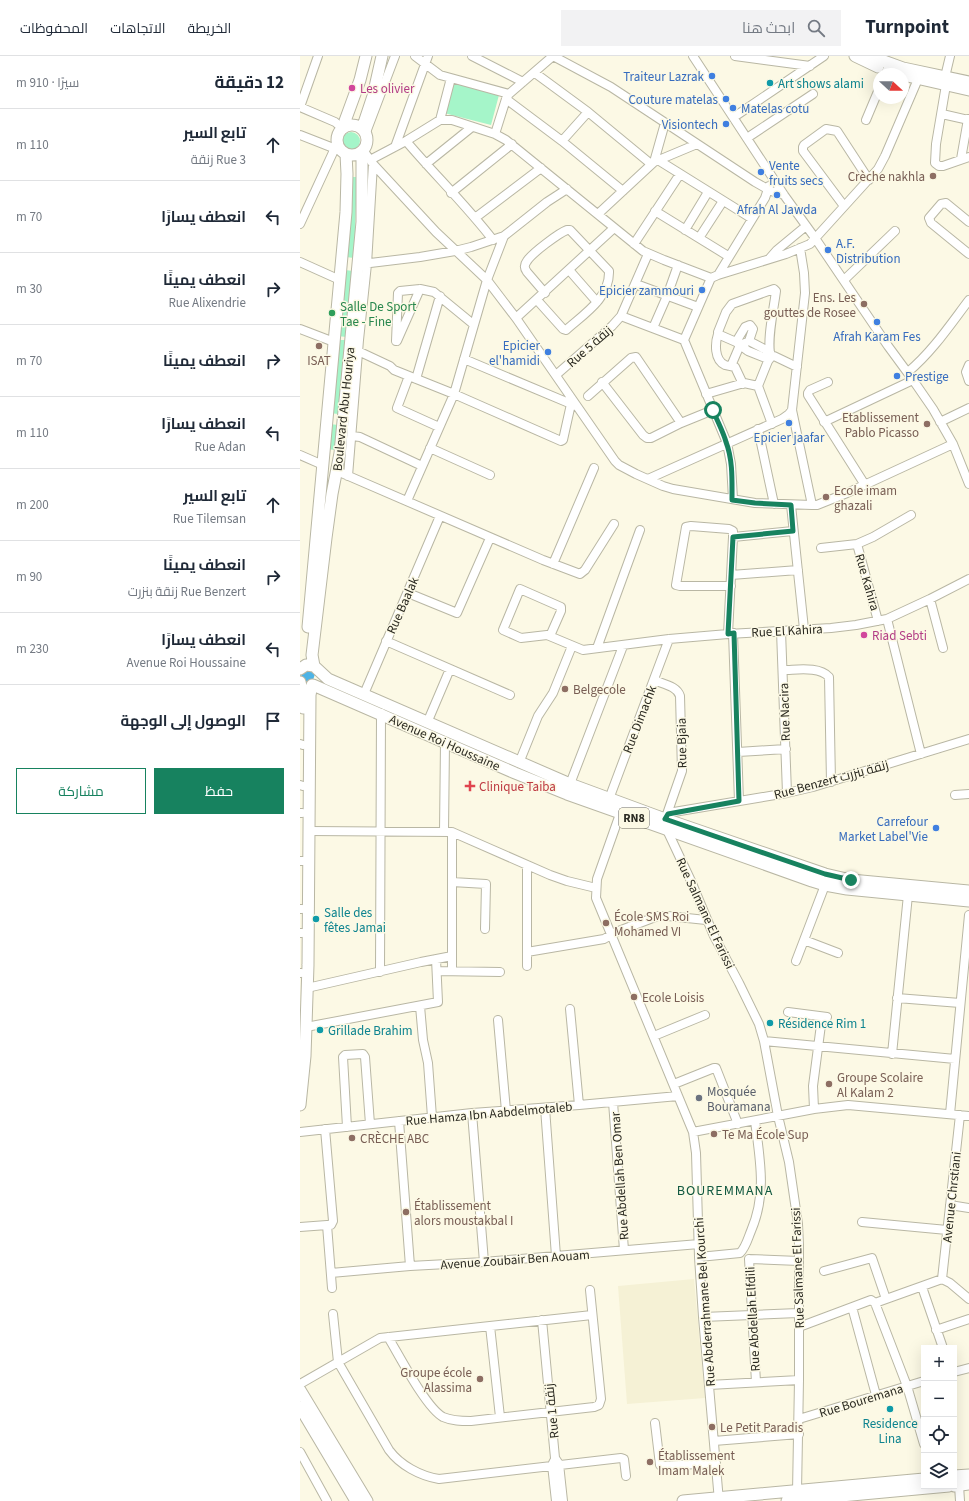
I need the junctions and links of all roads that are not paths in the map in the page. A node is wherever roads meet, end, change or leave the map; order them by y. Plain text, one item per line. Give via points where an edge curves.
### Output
1 (318, 56) edge
2 (366, 56) edge
3 (382, 56) edge
4 (395, 56) edge
5 (415, 56) edge
6 (428, 56) edge
7 (472, 56) edge
8 (553, 56) edge
9 (693, 56) edge
10 (736, 56) edge
11 (824, 56) edge
12 (855, 56) edge
13 (870, 56) edge
14 (950, 56) edge
15 (425, 64) junction
16 (810, 66) junction
17 (879, 68) edge
18 (535, 73) junction
19 (909, 77) edge
20 (451, 78) junction
21 (918, 79) junction
22 (946, 81) junction
23 (523, 82) junction
24 (969, 82) edge
25 (969, 90) edge
26 (813, 94) dead end
27 (508, 96) junction
28 (873, 103) edge
29 (300, 107) edge
30 (588, 112) junction
31 (942, 114) junction
32 (734, 118) junction
33 (968, 119) edge
34 (440, 120) junction
35 (866, 120) dead end
36 (665, 123) junction
37 (472, 127) junction
38 (343, 128) junction
39 (364, 132) junction
40 (495, 134) junction
41 (300, 135) edge
42 (747, 138) junction
43 (406, 141) junction
44 (562, 141) junction
45 (512, 144) junction
46 (697, 144) junction
47 (395, 147) junction
48 (362, 150) junction
49 (341, 151) junction
50 (965, 158) edge
51 (371, 162) junction
52 (654, 162) junction
53 (426, 164) junction
54 (541, 168) junction
55 (680, 174) junction
56 (771, 176) junction
57 (869, 180) junction
58 (769, 189) junction
59 (567, 190) junction
60 (623, 191) junction
61 (708, 192) junction
62 (451, 193) junction
63 (784, 196) junction
64 (723, 201) junction
65 (844, 206) junction
66 (655, 211) junction
67 (598, 214) junction
68 (475, 218) junction
69 (751, 218) junction
70 (969, 222) edge
71 (300, 224) edge
72 (806, 226) junction
73 (614, 228) junction
74 (685, 230) junction
75 (895, 231) dead end
76 (504, 236) junction
77 (699, 238) junction
78 (816, 238) junction
79 (493, 240) junction
80 (634, 244) junction
81 (800, 248) junction
82 (455, 251) junction
83 (590, 251) junction
84 (648, 254) junction
85 (969, 254) edge
86 (728, 256) junction
87 (770, 258) junction
88 (300, 262) edge
89 (363, 264) junction
90 (678, 265) junction
91 (569, 270) junction
92 (714, 276) junction
93 (340, 280) junction
94 (487, 280) junction
95 (844, 280) junction
96 (636, 284) junction
97 (420, 289) junction
98 (545, 293) junction
99 (440, 296) junction
100 (667, 296) junction
101 (537, 300) junction
102 (969, 300) edge
103 (597, 302) junction
104 (698, 308) junction
105 (621, 316) junction
106 (516, 318) junction
107 (473, 324) junction
108 (653, 328) junction
109 (300, 329) edge
110 (718, 334) junction
111 (684, 340) junction
112 (749, 341) junction
113 (334, 342) junction
114 (738, 343) junction
115 (354, 354) junction
116 (770, 356) junction
117 (464, 359) junction
118 (969, 365) edge
119 (731, 366) junction
120 (797, 367) junction
121 (908, 372) junction
122 (556, 375) junction
123 (413, 377) junction
124 (913, 380) junction
125 (969, 381) edge
126 (602, 382) junction
127 (828, 382) dead end
128 (743, 384) junction
129 (758, 386) junction
130 (454, 394) junction
131 (706, 394) junction
132 (588, 396) dead end
133 (575, 405) junction
134 (969, 408) edge
135 (713, 410) junction
136 (792, 410) junction
137 (824, 422) junction
138 (940, 422) junction
139 (681, 423) junction
140 (772, 424) junction
141 (439, 427) junction
142 (758, 429) junction
143 (352, 436) junction
144 (727, 443) junction
145 (953, 444) junction
146 (430, 448) junction
147 (300, 455) edge
148 (323, 465) junction
149 (422, 466) junction
150 (594, 468) dead end
151 (337, 471) junction
152 (490, 475) dead end
153 (348, 476) junction
154 (648, 478) junction
155 (969, 484) edge
156 (865, 485) junction
157 (732, 500) junction
158 (407, 501) junction
159 (774, 504) junction
160 (791, 505) junction
161 (812, 506) junction
162 (911, 515) dead end
163 (440, 516) junction
164 (614, 524) dead end
165 (640, 530) dead end
166 (793, 531) junction
167 (732, 533) junction
168 (490, 538) junction
169 (857, 544) junction
170 (821, 548) dead end
171 (552, 564) junction
172 (798, 570) junction
173 (731, 575) junction
174 (969, 579) edge
175 (731, 586) junction
176 (408, 593) junction
177 (930, 599) junction
178 (887, 619) junction
179 (878, 621) junction
180 (804, 629) junction
181 (781, 630) junction
182 (731, 633) junction
183 (550, 636) junction
184 (669, 639) junction
185 (386, 641) junction
186 (572, 646) junction
187 (623, 646) junction
188 (597, 648) junction
189 (943, 648) dead end
190 (306, 667) edge
191 (450, 670) junction
192 (783, 670) junction
193 (654, 680) junction
194 (300, 682) edge
195 (313, 685) junction
196 (364, 694) junction
197 (510, 695) dead end
198 (381, 713) junction
199 (427, 723) junction
200 (969, 739) edge
201 (445, 742) junction
202 (301, 744) edge
203 (786, 749) junction
204 (738, 752) junction
205 (921, 754) junction
206 (519, 763) junction
207 (831, 782) junction
208 (570, 784) junction
209 (301, 786) edge
210 (788, 793) junction
211 (969, 794) edge
212 (955, 795) dead end
213 (609, 799) junction
214 (739, 801) junction
215 (301, 813) edge
216 (620, 814) junction
217 (667, 821) junction
218 (309, 831) junction
219 (380, 831) junction
220 (448, 832) junction
221 (301, 861) edge
222 (527, 865) junction
223 (452, 882) junction
224 (825, 885) junction
225 (596, 888) junction
226 (969, 891) edge
227 (908, 895) junction
228 (969, 901) edge
229 (301, 909) edge
230 (969, 915) edge
231 (706, 920) junction
232 (485, 929) dead end
233 (301, 933) edge
234 (612, 935) junction
235 (804, 940) junction
236 (527, 952) junction
237 (838, 953) dead end
238 (452, 956) junction
239 (436, 959) junction
240 (796, 961) dead end
241 (527, 966) dead end
242 (437, 971) junction
243 (452, 971) junction
244 (380, 972) junction
245 (500, 972) dead end
246 (300, 973) edge
247 (302, 994) edge
248 (897, 998) junction
249 (960, 1003) junction
250 (420, 1006) junction
251 (570, 1009) dead end
252 (788, 1012) dead end
253 (705, 1015) dead end
254 (498, 1020) dead end
255 (306, 1027) junction
256 (654, 1036) junction
257 (764, 1041) junction
258 (818, 1045) junction
259 (892, 1054) junction
260 (955, 1059) junction
261 (674, 1084) junction
262 (678, 1096) junction
263 (613, 1102) junction
264 (300, 1105) edge
265 (579, 1105) junction
266 (545, 1108) junction
267 (814, 1109) junction
268 (506, 1111) junction
269 (472, 1113) junction
270 (950, 1114) junction
271 (960, 1115) junction
272 (778, 1116) junction
273 (969, 1116) edge
274 (432, 1117) junction
275 (399, 1121) junction
276 (755, 1121) junction
277 (370, 1124) junction
278 (738, 1124) junction
279 (347, 1127) junction
280 (325, 1129) junction
281 (300, 1132) edge
282 (694, 1132) junction
283 (950, 1205) junction
284 (969, 1208) edge
285 (862, 1222) dead end
286 (327, 1225) junction
287 (300, 1227) edge
288 (947, 1230) junction
289 (698, 1244) junction
290 (624, 1250) junction
291 (740, 1253) junction
292 (556, 1256) junction
293 (699, 1257) junction
294 (749, 1259) junction
295 (799, 1261) junction
296 (484, 1262) junction
297 (410, 1266) junction
298 (824, 1271) dead end
299 (331, 1273) junction
300 (942, 1279) junction
301 (922, 1287) junction
302 (332, 1288) dead end
303 (590, 1290) dead end
304 (886, 1299) junction
305 (969, 1299) edge
306 (875, 1303) junction
307 (852, 1307) junction
308 (798, 1313) junction
309 (333, 1314) dead end
310 (592, 1315) junction
311 (753, 1315) junction
312 (703, 1317) junction
313 (969, 1319) edge
314 (542, 1320) junction
315 (490, 1326) junction
316 (799, 1327) junction
317 (936, 1330) junction
318 (388, 1337) junction
319 (942, 1345) edge
320 (338, 1362) junction
321 (969, 1368) edge
322 (957, 1371) edge
323 (799, 1380) junction
324 (756, 1382) junction
325 (921, 1382) edge
326 (300, 1384) edge
327 (709, 1385) junction
328 (907, 1386) junction
329 (300, 1390) edge
330 (876, 1396) junction
331 (300, 1407) edge
332 (551, 1411) junction
333 (500, 1417) junction
334 (799, 1419) junction
335 (655, 1423) dead end
336 (799, 1434) junction
337 (921, 1434) edge
338 (714, 1441) junction
339 (300, 1452) edge
340 (556, 1462) junction
341 (716, 1463) junction
342 (969, 1475) edge
343 (626, 1476) dead end
344 (921, 1479) edge
345 (957, 1484) edge
346 (921, 1488) edge
347 (797, 1492) junction
348 (719, 1499) edge
349 (327, 1501) edge
350 (356, 1501) edge
351 (367, 1501) edge
352 (556, 1501) edge
353 (563, 1501) edge
354 (683, 1501) edge
355 (787, 1501) edge
356 (960, 1501) edge

1 - 29 street
2 - 38 main road
3 - 39 main road
4 - 39 street
5 - 15 street
6 - 15 street
7 - 23 street
8 - 18 street
8 - 36 street via 611,87
9 - 32 street
10 - 16 street
11 - 16 street
12 - 17 main road
13 - 22 main road
14 - 22 street
15 - 20 street via 440,75
15 - 47 street
16 - 32 street
18 - 23 street
18 - 30 street
19 - 21 main road
20 - 27 street
20 - 34 street
21 - 22 main road
21 - 57 street via 886,156
22 - 24 main road
22 - 25 main road
22 - 31 street
23 - 27 street
26 - 42 street
27 - 40 street
27 - 44 street
28 - 35 street
29 - 38 street
30 - 44 street
30 - 52 street
31 - 33 street
31 - 50 street via 935,163 942,166
32 - 42 street
33 - 50 street
34 - 37 street via 452,120
34 - 43 street
36 - 46 street
36 - 52 street
37 - 40 street
37 - 53 street
38 - 39 main road via 354,125
38 - 49 main road via 337,139
39 - 48 main road via 366,144
40 - 45 street
41 - 49 street
42 - 56 street
43 - 47 street
43 - 53 street
44 - 60 street
45 - 54 street
45 - 62 street
46 - 52 street
46 - 58 street
47 - 51 street
48 - 49 main road via 354,155
48 - 51 street
48 - 89 main road, Boulevard Abu Houriya
49 - 71 street
49 - 93 main road, Boulevard Abu Houriya via 347,174
51 - 82 street
51 - 89 street
52 - 55 street
52 - 60 street
53 - 62 street
54 - 59 street
54 - 68 street
55 - 61 street
55 - 66 street
56 - 58 street
56 - 63 street
57 - 65 street
57 - 65 street via 837,131 826,129 804,145 803,151
58 - 63 street
58 - 69 street
59 - 67 street
59 - 76 street via 547,202
60 - 67 street
61 - 64 street
61 - 74 street
62 - 68 street
63 - 72 street
64 - 69 street
64 - 77 street
65 - 78 street
66 - 74 street
66 - 80 street
67 - 73 street
68 - 79 street
69 - 86 street
70 - 85 street via 946,203 941,204 929,218 931,224
72 - 78 street
72 - 87 street
73 - 80 street
73 - 83 street
74 - 77 street
75 - 95 street
76 - 79 street
76 - 94 street
77 - 86 street
78 - 81 street
78 - 95 street
79 - 82 street
80 - 84 street
81 - 87 street
81 - 120 street via 805,293
82 - 89 street
82 - 94 street
83 - 91 street
83 - 98 street via 570,230 567,230 530,257 526,261 525,269
83 - 103 street via 609,271 604,293
84 - 90 street
84 - 96 street, Rue 5 زنقة
86 - 92 street
87 - 92 street
88 - 93 street
89 - 115 main road, Boulevard Abu Houriya
90 - 92 street
90 - 100 street
91 - 98 street
91 - 103 street
92 - 104 street
93 - 113 main road, Boulevard Abu Houriya
94 - 106 street
94 - 107 street
95 - 121 street
96 - 100 street
96 - 105 street, Rue 5 زنقة
97 - 97 street via 397,341 396,341 399,291
97 - 99 street
98 - 101 street
99 - 107 street
99 - 123 street
100 - 104 street
100 - 108 street
101 - 103 street via 564,330
101 - 106 street
102 - 121 street via 935,344
104 - 111 street
105 - 108 street, Rue 5 زنقة
105 - 122 street, Rue 5 زنقة
106 - 122 street
107 - 117 street
108 - 111 street, Rue 5 زنقة
109 - 113 street
110 - 114 street
110 - 116 street via 729,306 764,292 774,303
110 - 119 street via 717,356 723,363
111 - 131 street
112 - 114 street
112 - 114 street via 753,329 749,325 743,329
112 - 116 street
113 - 148 main road, Boulevard Abu Houriya
114 - 116 street via 748,351
114 - 119 street
115 - 123 street via 389,370
115 - 143 street
115 - 151 main road, Boulevard Abu Houriya
116 - 120 street
116 - 129 street
117 - 130 street
117 - 133 street
118 - 125 street via 966,372
119 - 128 street via 738,371
120 - 136 street
121 - 124 street
122 - 133 street
123 - 130 street
123 - 141 street via 397,408
124 - 137 street
124 - 138 street
126 - 132 street
126 - 139 street via 647,438
126 - 139 street via 631,358 636,357
127 - 137 street via 808,393
128 - 129 street
128 - 131 street
129 - 140 street
130 - 133 street via 561,441
130 - 141 street
131 - 135 street
133 - 154 street via 615,461 624,468
134 - 138 street
135 - 139 street
135 - 144 street
136 - 140 street
136 - 161 street
137 - 156 street
138 - 145 street
140 - 142 street
141 - 146 street
142 - 144 street
142 - 159 street
143 - 149 street via 360,437
143 - 153 street
144 - 154 street
144 - 157 street via 731,464
145 - 155 street
145 - 156 street
146 - 149 street
146 - 152 street
147 - 148 street
148 - 190 main road, Boulevard Abu Houriya
149 - 158 street
150 - 171 street
151 - 153 street
151 - 190 main road, Boulevard Abu Houriya via 327,531 312,660
153 - 158 street
154 - 157 street via 673,489
156 - 161 street
157 - 159 street
158 - 163 street
159 - 160 street
160 - 161 street
160 - 166 street
162 - 169 street
163 - 168 street
163 - 176 street, Rue Baalak
164 - 171 street via 580,574
165 - 188 street
166 - 167 street
166 - 172 street
167 - 173 street
167 - 175 street via 686,527 676,584
168 - 171 street
168 - 176 street via 458,612
169 - 170 street
169 - 179 street, Rue Kahira
172 - 173 street
172 - 180 street
173 - 175 street
174 - 177 street, Rue El Kahira
175 - 182 street
176 - 185 street, Rue Baalak
177 - 178 street, Rue El Kahira
177 - 189 street
178 - 179 street, Rue El Kahira
178 - 205 street
179 - 180 street, Rue El Kahira
180 - 181 street, Rue El Kahira
181 - 182 street, Rue El Kahira
181 - 192 street, Rue Nacira
182 - 184 street, Rue El Kahira
182 - 204 street
183 - 183 street via 521,638 503,630 520,589 561,607
183 - 186 street, Rue El Kahira
184 - 187 street, Rue El Kahira
184 - 193 street, Rue Dimachk
185 - 191 street
185 - 196 street, Rue Baalak
186 - 188 street, Rue El Kahira via 583,650
186 - 206 street via 553,693 538,716
187 - 188 street, Rue El Kahira
187 - 208 street
190 - 195 main road via 319,678
190 - 196 main road, Avenue Roi Houssaine / RN8
191 - 197 street
191 - 199 street
192 - 203 street, Rue Nacira
192 - 207 street via 819,670 829,677
193 - 213 street, Rue Dimachk
193 - 217 street, Rue Bjaia via 676,688 680,696 682,771
194 - 195 main road, RN8 via 305,686
194 - 202 main road via 303,695
195 - 198 main road, Avenue Roi Houssaine / RN8
195 - 218 main road via 310,695
196 - 199 main road, Avenue Roi Houssaine / RN8
198 - 201 main road, Avenue Roi Houssaine / RN8
198 - 219 street
199 - 206 main road, Avenue Roi Houssaine / RN8
200 - 205 street, Rue Benzert زنقة بنزرت
201 - 216 main road, Avenue Roi Houssaine / RN8 via 515,773
201 - 220 street
202 - 209 main road
203 - 204 street
203 - 210 street, Rue Nacira
204 - 214 street
205 - 207 street, Rue Benzert زنقة بنزرت
206 - 208 main road, Avenue Roi Houssaine / RN8
207 - 210 street, Rue Benzert زنقة بنزرت
208 - 213 main road, Avenue Roi Houssaine / RN8
209 - 215 main road
210 - 214 street, Rue Benzert زنقة بنزرت
211 - 212 street
213 - 217 main road, Avenue Roi Houssaine / RN8
214 - 217 street, Rue Benzert زنقة بنزرت
215 - 221 main road
216 - 217 main road, Avenue Roi Houssaine / RN8
216 - 225 street, Rue Abderrahmane Bel Kourchi
217 - 224 main road, Avenue Roi Houssaine / RN8
217 - 226 main road, Avenue Roi Houssaine / RN8 via 838,877
217 - 231 street, Rue Salmane El Farissi
218 - 219 street
218 - 247 main road
219 - 220 street
219 - 244 street
220 - 222 street
220 - 223 street
221 - 229 main road
222 - 225 street via 567,881
222 - 236 street
223 - 232 street via 486,884
223 - 238 street
224 - 227 main road, Avenue Roi Houssaine / RN8
224 - 235 street
225 - 234 street, Rue Abderrahmane Bel Kourchi via 599,907
227 - 228 main road, Avenue Roi Houssaine / RN8
227 - 248 street
229 - 233 main road
230 - 249 street
231 - 234 street via 658,916
231 - 257 street, Rue Salmane El Farissi via 752,1009
233 - 246 main road
234 - 236 street via 604,939
234 - 256 street, Rue Abderrahmane Bel Kourchi
235 - 237 street
235 - 240 street
236 - 241 street
238 - 239 street
238 - 243 street
239 - 242 street
239 - 244 street
242 - 243 street
242 - 250 street via 438,1002
243 - 245 street
244 - 247 street
246 - 247 main road
247 - 255 main road
248 - 249 street
248 - 259 street
249 - 260 street
250 - 255 street
250 - 274 street
251 - 265 street
252 - 258 street via 825,1017
253 - 256 street
254 - 268 street
255 - 264 main road
256 - 261 street, Rue Abderrahmane Bel Kourchi
257 - 258 street
257 - 272 street, Rue Salmane El Farissi
258 - 259 street
258 - 267 street via 812,1091
259 - 260 street
260 - 270 street
261 - 262 street, Rue Abderrahmane Bel Kourchi
261 - 278 street via 716,1068
262 - 263 street, Rue Hamza Ibn Aabdelmotaleb
262 - 282 street, Rue Abderrahmane Bel Kourchi
263 - 265 street, Rue Hamza Ibn Aabdelmotaleb
263 - 290 street, Rue Abdellah Ben Omar
265 - 266 street, Rue Hamza Ibn Aabdelmotaleb
266 - 268 street, Rue Hamza Ibn Aabdelmotaleb
266 - 292 street
267 - 270 street via 858,1106
267 - 272 street
268 - 269 street, Rue Hamza Ibn Aabdelmotaleb
269 - 274 street, Rue Hamza Ibn Aabdelmotaleb
269 - 296 street
270 - 271 street
271 - 273 street
271 - 283 street, Avenue Chrstiani
272 - 276 street
272 - 295 street, Rue Salmane El Farissi via 795,1199
274 - 275 street, Rue Hamza Ibn Aabdelmotaleb
275 - 277 street, Rue Hamza Ibn Aabdelmotaleb
275 - 297 street
276 - 278 street
276 - 291 street via 762,1176 760,1198 755,1221
277 - 279 street, Rue Hamza Ibn Aabdelmotaleb
277 - 279 street via 365,1056 345,1055 343,1057
278 - 282 street
279 - 280 street, Rue Hamza Ibn Aabdelmotaleb
280 - 281 street, Rue Hamza Ibn Aabdelmotaleb
280 - 286 street via 333,1221 331,1225
282 - 289 street, Rue Abderrahmane Bel Kourchi
283 - 284 street
283 - 288 street, Avenue Chrstiani
285 - 288 street
286 - 287 street
286 - 299 street
288 - 300 street, Avenue Chrstiani
289 - 290 street, Avenue Zoubair Ben Aouam
289 - 293 street, Rue Abderrahmane Bel Kourchi
290 - 292 street, Avenue Zoubair Ben Aouam
291 - 293 street
291 - 294 street
292 - 296 street, Avenue Zoubair Ben Aouam
293 - 312 street, Rue Abderrahmane Bel Kourchi
294 - 295 street, Rue Abdellah Elfdili
294 - 311 street, Rue Abdellah Elfdili
295 - 308 street, Rue Salmane El Farissi
296 - 297 street, Avenue Zoubair Ben Aouam
297 - 299 street, Avenue Zoubair Ben Aouam
298 - 304 street via 872,1258
299 - 302 street
300 - 301 street
300 - 305 street
301 - 304 street
301 - 317 street
303 - 310 street
304 - 306 street
306 - 307 street via 871,1300
306 - 328 street
307 - 316 street
307 - 330 street
308 - 311 street
308 - 316 street, Rue Salmane El Farissi
309 - 320 street
310 - 314 street
310 - 332 street via 599,1405 594,1408
311 - 312 street
311 - 324 street, Rue Abdellah Elfdili
312 - 327 street, Rue Abderrahmane Bel Kourchi
313 - 317 street
314 - 315 street
314 - 332 street, Rue 1 زنقة
315 - 318 street
315 - 333 street
316 - 323 street, Rue Salmane El Farissi
317 - 319 street
318 - 320 street via 371,1342
318 - 333 street via 428,1403 437,1413 457,1421
320 - 326 street
320 - 340 street via 389,1450 399,1462 409,1468 439,1478
321 - 322 street
323 - 324 street
323 - 334 street, Rue Salmane El Farissi
324 - 327 street
325 - 328 street, Rue Bouremana
327 - 338 street, Rue Abderrahmane Bel Kourchi
328 - 330 street, Rue Bouremana
328 - 337 street
329 - 351 main road
330 - 334 street, Rue Bouremana
331 - 350 main road
332 - 333 street
332 - 340 street, Rue 1 زنقة
334 - 336 street, Rue Salmane El Farissi
335 - 341 street via 661,1466
336 - 338 street
336 - 347 street, Rue Salmane El Farissi
338 - 341 street, Rue Abderrahmane Bel Kourchi
339 - 349 street
340 - 343 street via 621,1458 625,1462
340 - 352 street, Rue 1 زنقة
340 - 353 street, Rue 1 زنقة
341 - 348 street, Rue Abderrahmane Bel Kourchi
342 - 345 main road
344 - 347 main road
345 - 356 street
346 - 355 main road
347 - 348 main road
348 - 354 main road

